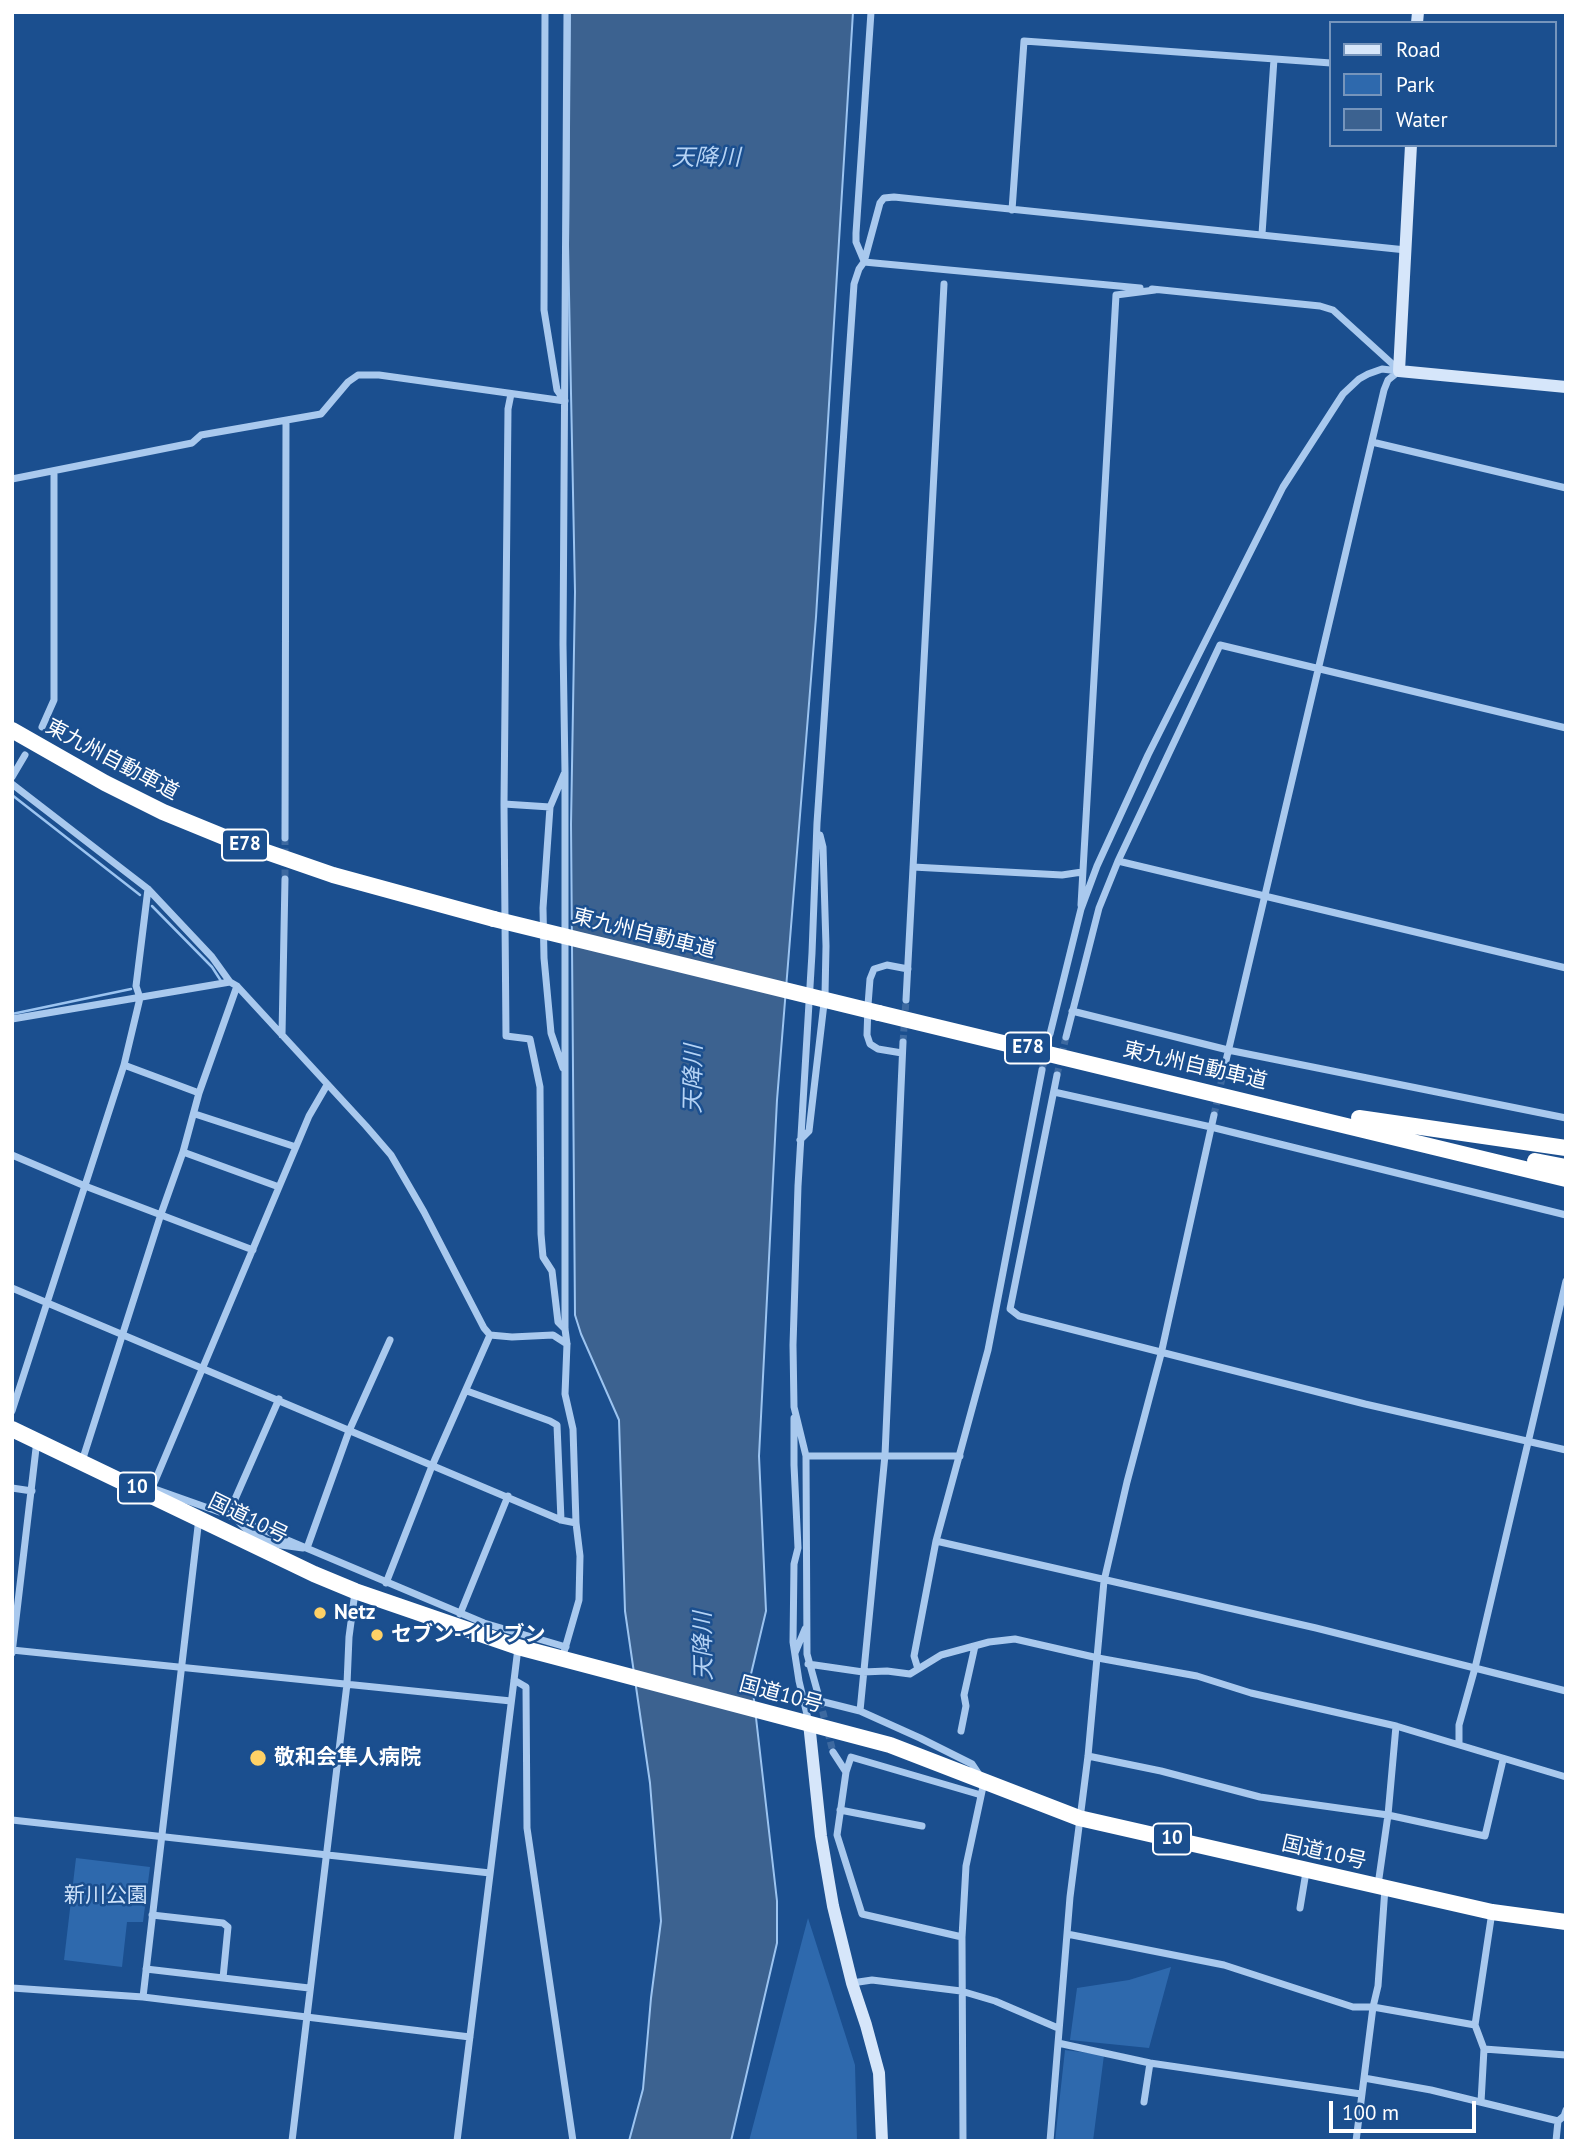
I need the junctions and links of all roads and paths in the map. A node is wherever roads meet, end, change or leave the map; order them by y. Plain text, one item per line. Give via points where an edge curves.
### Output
1 (545, 12) edge
2 (568, 12) edge
3 (871, 12) edge
4 (1274, 60) junction
5 (1330, 63) edge
6 (1411, 147) edge
7 (1012, 210) junction
8 (1262, 234) junction
9 (1406, 250) junction
10 (864, 262) junction
11 (944, 284) dead end
12 (1155, 290) junction
13 (1399, 371) junction
14 (1566, 387) edge
15 (511, 394) junction
16 (565, 401) junction
17 (286, 421) junction
18 (1372, 442) junction
19 (54, 471) junction
20 (12, 479) edge
21 (1566, 488) edge
22 (1319, 669) junction
23 (42, 727) dead end
24 (1566, 728) edge
25 (12, 730) edge
26 (25, 755) dead end
27 (565, 772) junction
28 (12, 777) edge
29 (12, 784) edge
30 (504, 804) junction
31 (550, 807) junction
32 (817, 823) junction
33 (285, 838) tunnel mouth
34 (1118, 861) junction
35 (913, 867) junction
36 (1082, 872) junction
37 (285, 879) tunnel mouth
38 (148, 889) junction
39 (1265, 896) junction
40 (1081, 909) junction
41 (1566, 968) edge
42 (908, 969) junction
43 (233, 984) junction
44 (140, 998) junction
45 (906, 1000) tunnel mouth
46 (1072, 1012) junction
47 (12, 1020) edge
48 (1049, 1034) tunnel mouth
49 (282, 1036) junction
50 (1066, 1037) tunnel mouth
51 (903, 1042) tunnel mouth
52 (1228, 1050) junction
53 (902, 1053) junction
54 (124, 1065) junction
55 (1224, 1069) tunnel mouth
56 (566, 1076) junction
57 (1178, 1083) junction
58 (327, 1085) junction
59 (1054, 1092) junction
60 (199, 1093) junction
61 (1290, 1111) junction
62 (195, 1114) junction
63 (1213, 1115) tunnel mouth
64 (1566, 1118) edge
65 (1211, 1127) junction
66 (800, 1140) junction
67 (296, 1147) junction
68 (1566, 1148) edge
69 (183, 1152) junction
70 (12, 1155) edge
71 (1484, 1160) junction
72 (1566, 1167) edge
73 (1566, 1178) edge
74 (85, 1186) junction
75 (279, 1187) junction
76 (1566, 1189) edge
77 (161, 1214) junction
78 (1566, 1215) edge
79 (253, 1250) junction
80 (1566, 1281) edge
81 (12, 1288) edge
82 (47, 1302) junction
83 (565, 1329) junction
84 (122, 1335) junction
85 (490, 1335) junction
86 (390, 1340) dead end
87 (568, 1344) junction
88 (1161, 1354) junction
89 (202, 1368) junction
90 (467, 1391) junction
91 (279, 1399) junction
92 (794, 1407) junction
93 (12, 1411) edge
94 (12, 1422) edge
95 (12, 1429) edge
96 (349, 1431) junction
97 (37, 1439) junction
98 (1528, 1441) junction
99 (1566, 1450) edge
100 (84, 1455) junction
101 (885, 1455) junction
102 (806, 1456) junction
103 (960, 1456) junction
104 (432, 1466) junction
105 (12, 1488) edge
106 (152, 1488) junction
107 (32, 1491) junction
108 (508, 1496) junction
109 (228, 1515) junction
110 (199, 1518) junction
111 (561, 1520) junction
112 (576, 1523) junction
113 (936, 1541) junction
114 (264, 1545) junction
115 (307, 1548) junction
116 (1104, 1581) junction
117 (386, 1583) junction
118 (355, 1591) junction
119 (460, 1614) junction
120 (807, 1625) junction
121 (975, 1646) junction
122 (518, 1647) junction
123 (12, 1651) edge
124 (795, 1653) junction
125 (569, 1657) junction
126 (1098, 1658) junction
127 (808, 1664) junction
128 (181, 1668) junction
129 (1475, 1668) junction
130 (918, 1670) junction
131 (863, 1672) junction
132 (514, 1680) junction
133 (346, 1685) junction
134 (1566, 1690) edge
135 (511, 1701) junction
136 (860, 1711) junction
137 (809, 1723) junction
138 (1396, 1726) junction
139 (961, 1731) dead end
140 (1460, 1744) junction
141 (833, 1752) tunnel mouth
142 (1088, 1756) junction
143 (1503, 1760) junction
144 (846, 1772) junction
145 (1566, 1777) edge
146 (982, 1788) junction
147 (840, 1810) junction
148 (1388, 1815) junction
149 (1079, 1818) junction
150 (12, 1820) edge
151 (922, 1826) dead end
152 (837, 1835) junction
153 (821, 1836) junction
154 (161, 1837) junction
155 (325, 1855) junction
156 (1307, 1872) junction
157 (490, 1874) junction
158 (1382, 1887) junction
159 (1300, 1908) dead end
160 (1492, 1912) junction
161 (152, 1915) junction
162 (1566, 1922) edge
163 (1067, 1934) junction
164 (962, 1937) junction
165 (146, 1969) junction
166 (223, 1978) junction
167 (852, 1983) junction
168 (12, 1988) edge
169 (309, 1988) junction
170 (961, 1991) junction
171 (143, 1997) junction
172 (1373, 2007) junction
173 (306, 2017) junction
174 (1475, 2025) junction
175 (1058, 2028) junction
176 (470, 2037) junction
177 (1058, 2043) junction
178 (1484, 2049) junction
179 (1566, 2056) edge
180 (1150, 2063) junction
181 (1364, 2078) junction
182 (1361, 2094) junction
183 (1144, 2102) dead end
184 (1481, 2102) junction
185 (1563, 2116) edge
186 (292, 2141) edge
187 (457, 2141) edge
188 (573, 2141) edge
189 (882, 2141) edge
190 (963, 2141) edge
191 (1050, 2141) edge
192 (1356, 2141) edge
193 (1556, 2141) edge

1 - 16 street via 544,310 557,390
2 - 16 street
3 - 10 street via 856,233
4 - 5 street
4 - 7 street via 1024,41
4 - 8 street
6 - 9 street
7 - 8 street
7 - 10 street via 884,198
8 - 9 street
9 - 13 street
10 - 12 street
10 - 32 street via 853,284
11 - 35 street
12 - 13 street via 1333,310
12 - 36 street via 1116,295
13 - 14 street
13 - 18 street via 1384,390
13 - 40 street via 1382,369 1368,374 1343,394 1283,487 1148,755
15 - 16 street
15 - 17 street via 358,375 321,414
15 - 30 street
16 - 27 street
17 - 19 street via 201,435 192,443
17 - 33 street
18 - 21 street
18 - 22 street
19 - 20 street
19 - 23 street via 54,700
22 - 24 street
22 - 34 street via 1220,645
22 - 39 street
25 - 57 highway, 東九州自動車道 / E78, bridge via 163,812 333,875 494,919
26 - 28 street
27 - 31 street
27 - 56 street
29 - 38 street
30 - 31 street
30 - 83 street via 506,1036 530,1039 540,1087 543,1257 552,1271 558,1322
31 - 56 street via 544,958 551,1034
32 - 66 street
32 - 66 street via 822,847 825,995 809,1131
34 - 39 street
34 - 46 street via 1099,908
35 - 36 street via 1062,875
35 - 42 street
36 - 40 street
37 - 49 street
38 - 43 street
38 - 44 street via 136,986
39 - 41 street
39 - 52 street
40 - 48 street
42 - 45 street
42 - 53 street via 887,965 874,969 868,1005 870,1044
43 - 44 street
43 - 49 street
43 - 60 street
44 - 47 street
44 - 54 street
46 - 50 street
46 - 52 street
49 - 58 street
51 - 53 street
52 - 55 street
52 - 64 street
53 - 101 street
54 - 60 street
54 - 74 street
56 - 83 street
57 - 61 highway, 東九州自動車道 / E78
57 - 68 highway via 1379,1122
58 - 67 street
58 - 85 street via 391,1155
59 - 65 street
59 - 88 street via 1010,1309 1019,1316
59 - 103 street via 1057,1077 1042,1072 988,1350
60 - 62 street
61 - 71 highway, 東九州自動車道 / E78
61 - 72 highway, 東九州自動車道 / E78
62 - 67 street
62 - 69 street
63 - 65 street
65 - 78 street
65 - 88 street
66 - 92 street
67 - 75 street
69 - 75 street
69 - 77 street
70 - 74 street
71 - 73 highway, 東九州自動車道 / E78
71 - 76 highway
74 - 77 street
74 - 82 street
75 - 79 street
77 - 79 street
77 - 84 street
79 - 89 street
80 - 98 street
81 - 82 street
82 - 84 street
82 - 93 street
83 - 87 street
84 - 89 street
84 - 100 street
85 - 87 street via 554,1335
85 - 90 street
86 - 96 street
87 - 112 street via 565,1394 573,1429
88 - 98 street
88 - 116 street
89 - 91 street
89 - 106 street
90 - 104 street
90 - 111 street via 557,1425
91 - 96 street
91 - 109 street
92 - 102 street
92 - 124 street
94 - 100 street
95 - 97 highway, 国道10号 / 10
96 - 104 street
96 - 115 street
97 - 107 street
97 - 110 highway, 国道10号 / 10
98 - 99 street
98 - 129 street
100 - 106 street
101 - 102 street
101 - 103 street
101 - 131 street
102 - 120 street
103 - 113 street
104 - 108 street
104 - 117 street
105 - 107 street
106 - 109 street
107 - 123 street
108 - 111 street
108 - 119 street
109 - 114 street
109 - 115 street
110 - 114 highway, 国道10号 / 10
110 - 128 street
111 - 112 street
112 - 125 street via 579,1600
113 - 116 street
113 - 130 street via 914,1656
114 - 115 street
114 - 118 highway, 国道10号 / 10
115 - 117 street
116 - 126 street
116 - 129 street
117 - 119 street
118 - 122 highway, 国道10号 / 10
118 - 133 street
119 - 125 street
120 - 124 street
120 - 127 street
121 - 126 street via 1015,1639
121 - 130 street via 941,1656
121 - 139 street
122 - 125 highway, 国道10号 / 10
122 - 132 street
123 - 128 street
124 - 137 street
125 - 137 highway, 国道10号 / 10
126 - 138 street via 1197,1676 1260,1696
126 - 142 street
127 - 131 street
127 - 136 street via 820,1701
128 - 133 street
128 - 154 street
129 - 134 street
129 - 140 street via 1459,1725
130 - 131 street via 910,1674
131 - 136 street
132 - 135 street
132 - 188 street via 526,1687 527,1828
133 - 135 street
133 - 155 street
135 - 157 street
136 - 146 street via 972,1764
137 - 146 highway, 国道10号 / 10 via 890,1745
137 - 153 street
138 - 140 street
138 - 148 street
140 - 143 street
141 - 144 street
142 - 148 street via 1260,1797
142 - 149 street
143 - 145 street
143 - 148 street via 1485,1836
144 - 146 street via 851,1757
144 - 147 street
146 - 149 highway, 国道10号 / 10
146 - 164 street via 966,1866
147 - 151 street
147 - 152 street
148 - 158 street
149 - 156 highway, 国道10号 / 10
149 - 163 street
150 - 154 street
152 - 153 street
152 - 164 street via 862,1914
153 - 167 street
154 - 155 street
154 - 161 street
155 - 157 street
155 - 169 street
156 - 158 highway, 国道10号 / 10
156 - 159 street
157 - 176 street
158 - 160 highway, 国道10号 / 10
158 - 172 street
160 - 162 highway, 国道10号 / 10
160 - 174 street
161 - 165 street
161 - 166 street via 228,1927
163 - 172 street via 1224,1965 1353,2007
163 - 175 street
164 - 170 street
165 - 166 street
165 - 171 street
166 - 169 street
167 - 170 street via 872,1979
167 - 189 street via 879,2074
168 - 171 street
169 - 173 street
170 - 175 street
170 - 190 street
171 - 173 street
172 - 174 street
172 - 181 street
173 - 176 street
173 - 186 street
174 - 178 street
175 - 177 street
176 - 187 street
177 - 180 street
177 - 191 street
178 - 179 street
178 - 184 street
180 - 182 street
180 - 183 street
181 - 182 street
181 - 184 street
182 - 192 street
184 - 185 street
185 - 193 street

